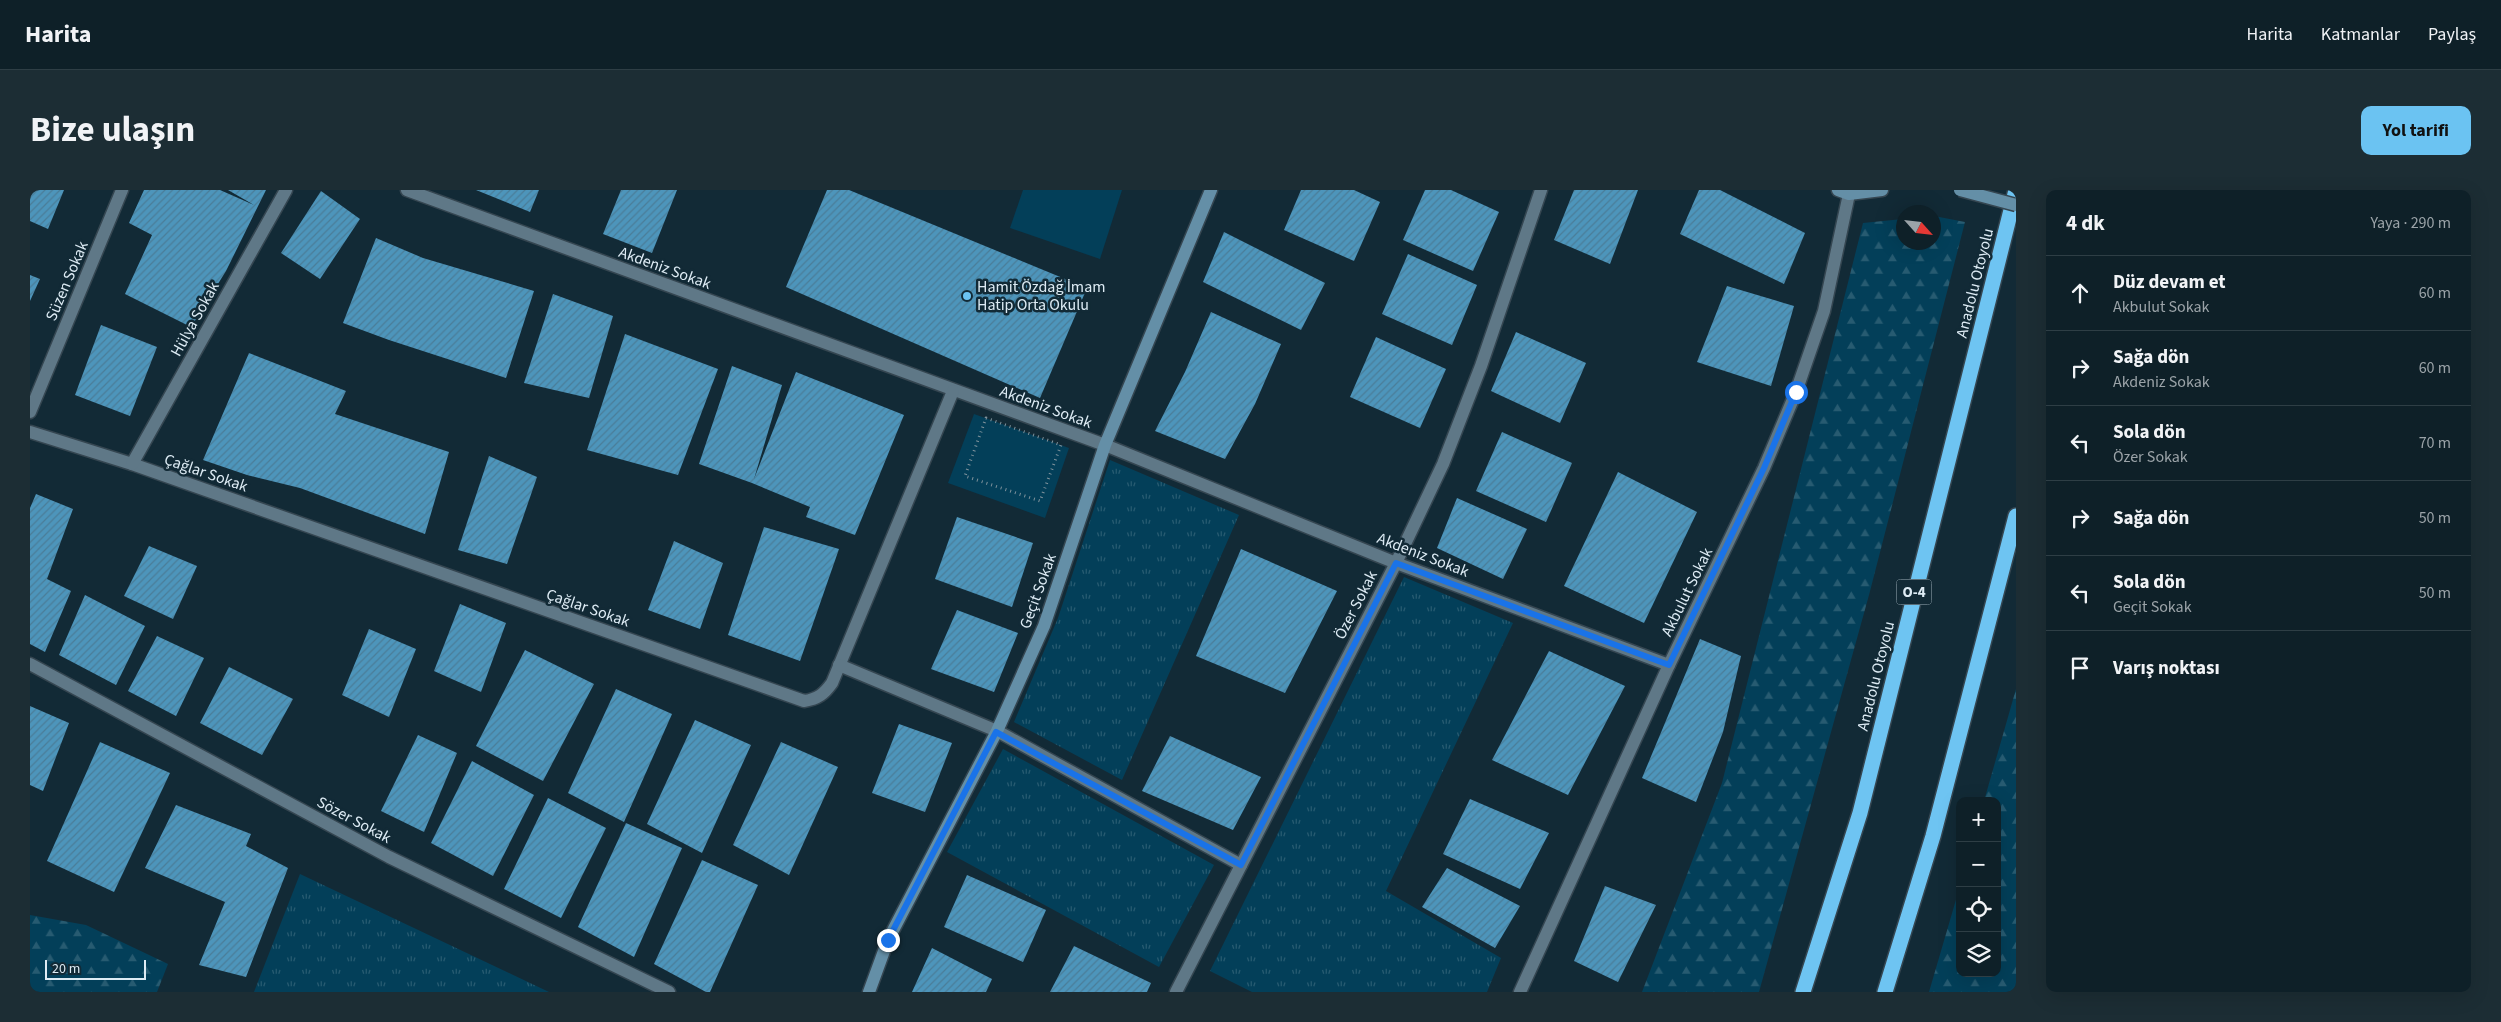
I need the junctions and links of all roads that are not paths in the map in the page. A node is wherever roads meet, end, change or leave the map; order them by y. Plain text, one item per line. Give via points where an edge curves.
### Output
1 (122, 190) edge
2 (286, 190) edge
3 (407, 190) edge
4 (1210, 190) edge
5 (1541, 190) edge
6 (1882, 190) edge
7 (1960, 190) edge
8 (2016, 190) edge
9 (1844, 192) edge
10 (2016, 204) edge
11 (953, 391) junction
12 (30, 412) edge
13 (30, 432) edge
14 (1105, 445) junction
15 (132, 464) junction
16 (2016, 516) edge
17 (1396, 563) junction
18 (30, 664) edge
19 (839, 665) junction
20 (1669, 665) junction
21 (996, 732) junction
22 (1241, 865) junction
23 (669, 992) edge
24 (869, 992) edge
25 (1176, 992) edge
26 (1520, 992) edge
27 (1803, 992) edge
28 (1885, 992) edge

1 - 12 street, Süzen Sokak
2 - 15 street, Hülya Sokak
3 - 11 street, Akdeniz Sokak
4 - 14 street, Geçit Sokak
5 - 17 street, Özer Sokak via 1482,366 1443,464
6 - 9 street
7 - 10 street, bridge
8 - 27 highway, Anadolu Otoyolu / O-4 via 1860,812
9 - 20 street, Akbulut Sokak via 1824,311 1796,392 1764,468
11 - 14 street, Akdeniz Sokak
11 - 19 street, Çağlar Sokak
13 - 15 street, Çağlar Sokak
14 - 17 street, Akdeniz Sokak
14 - 21 street, Geçit Sokak via 1044,626
15 - 19 street, Çağlar Sokak via 804,701 824,693
16 - 28 highway via 1933,836
17 - 20 street, Akdeniz Sokak
17 - 22 street, Özer Sokak
18 - 23 street, Sözer Sokak via 389,857
19 - 21 street
20 - 26 street, Akbulut Sokak
21 - 22 street
21 - 24 street, Geçit Sokak via 888,940
22 - 25 street, Özer Sokak

